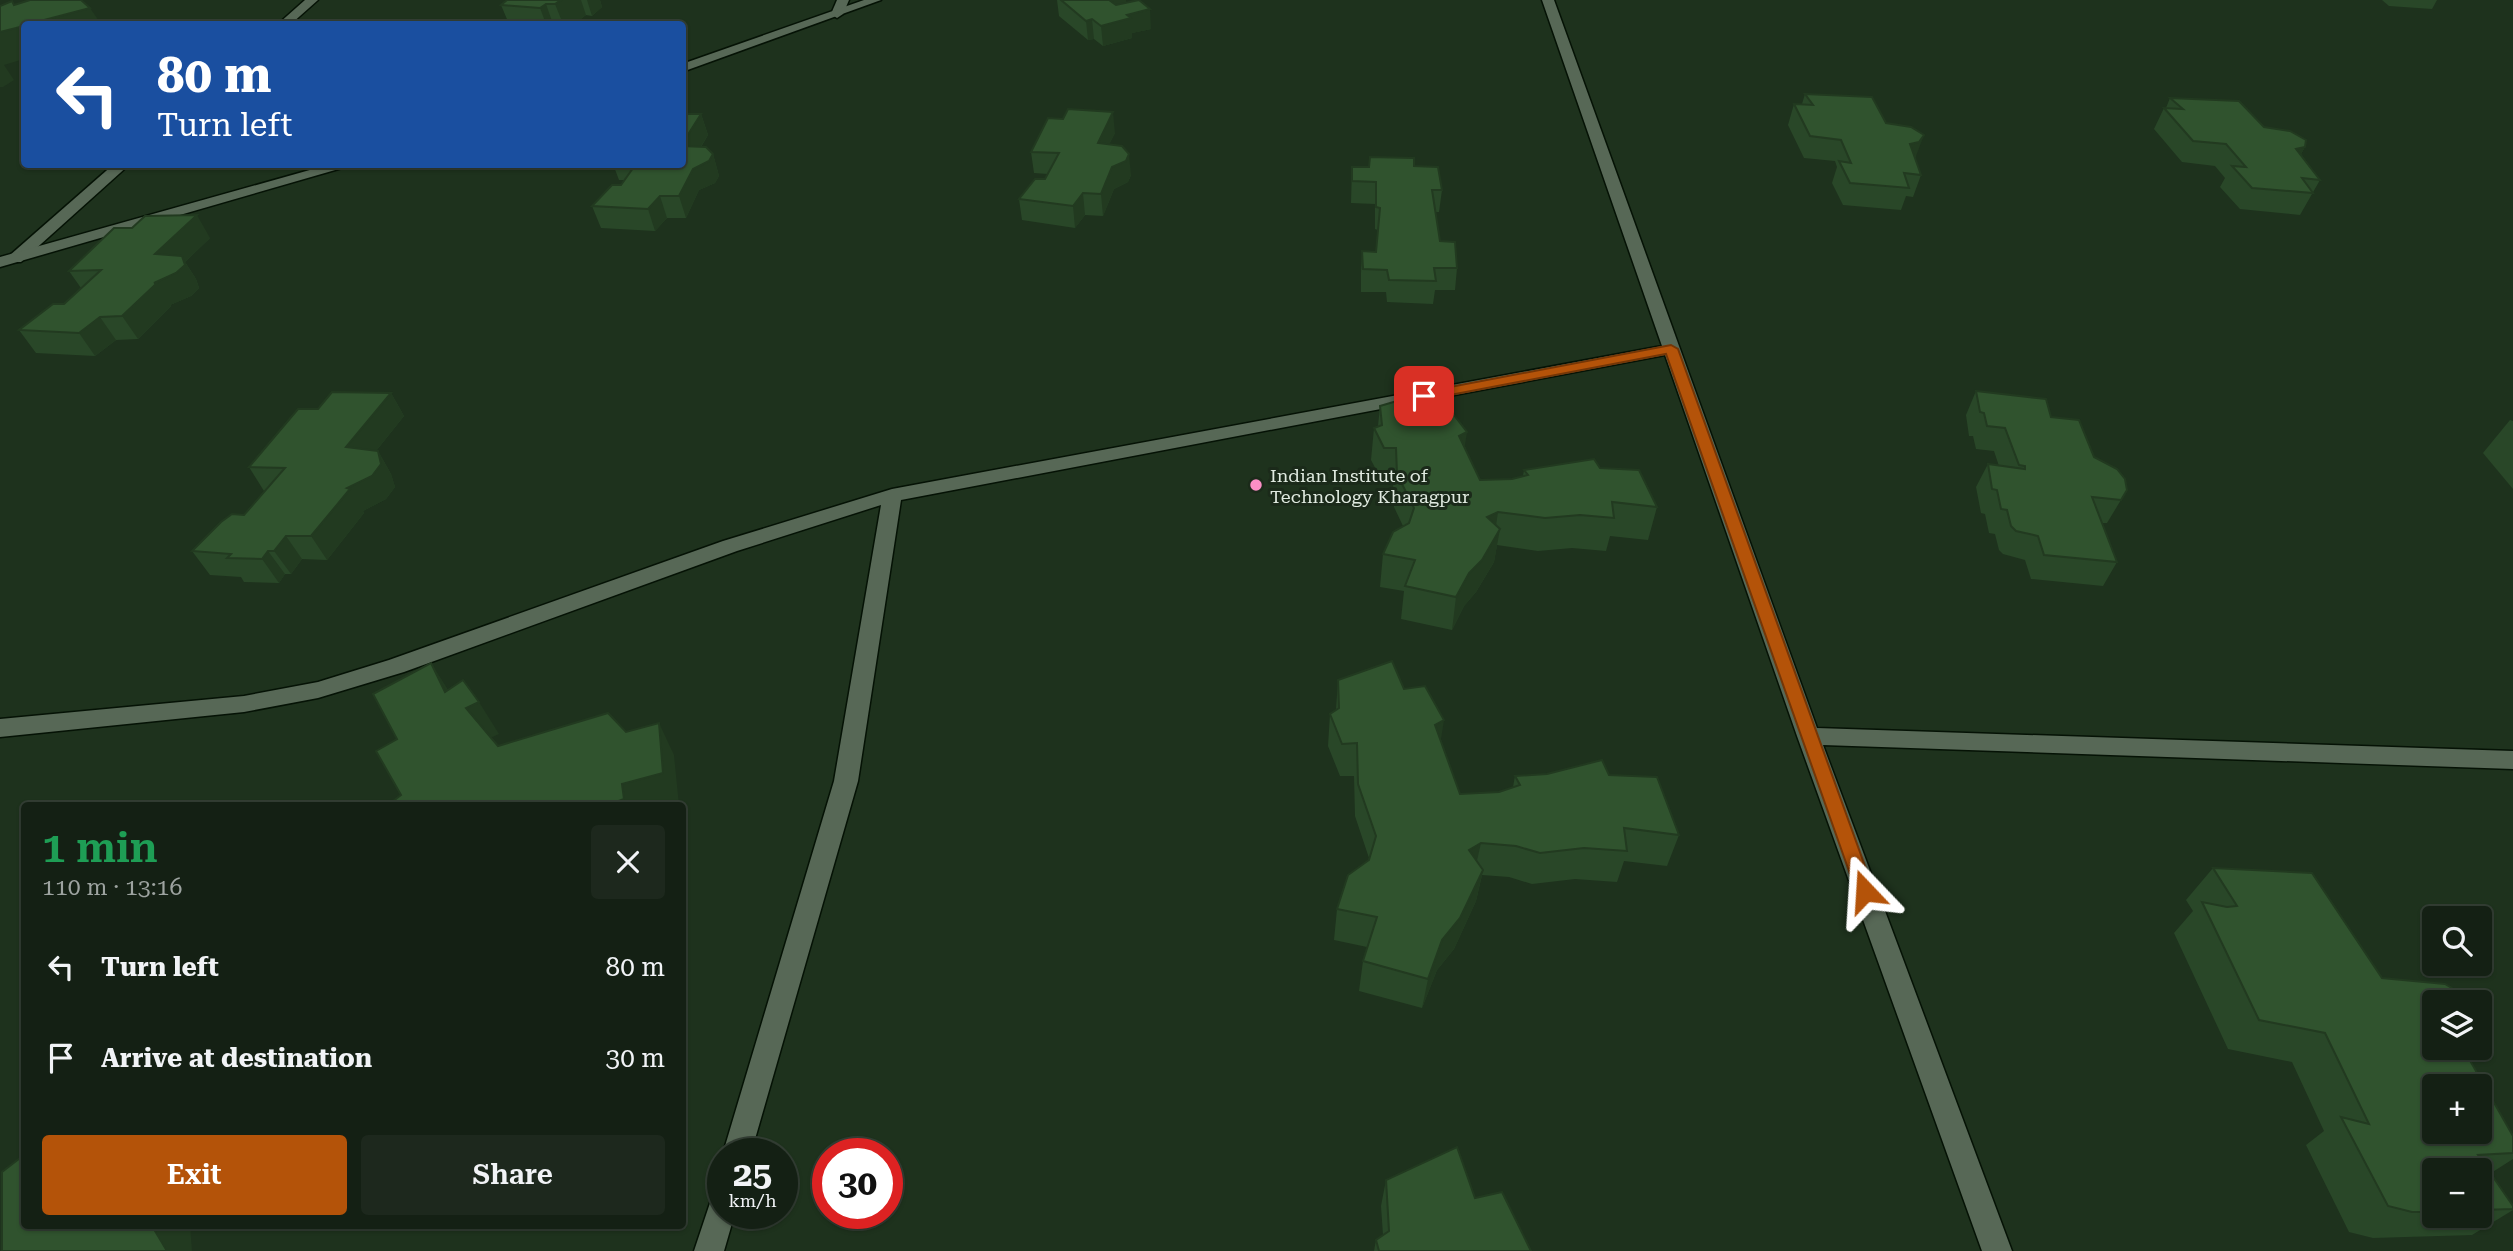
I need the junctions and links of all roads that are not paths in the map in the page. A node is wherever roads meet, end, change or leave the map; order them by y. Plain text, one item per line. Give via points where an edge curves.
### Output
1 (312, 0) edge
2 (843, 0) edge
3 (875, 0) edge
4 (1548, 0) edge
5 (837, 14) junction
6 (288, 21) edge
7 (686, 67) edge
8 (118, 168) edge
9 (335, 168) edge
10 (7, 260) edge
11 (1671, 349) junction
12 (892, 495) junction
13 (0, 728) edge
14 (1808, 736) junction
15 (2513, 760) edge
16 (741, 1138) edge
17 (716, 1229) edge
18 (709, 1251) edge
19 (1997, 1251) edge

1 - 6 street
2 - 5 street
3 - 5 street
4 - 11 street
5 - 7 street
8 - 10 street
9 - 10 street
11 - 12 street
11 - 14 street
12 - 13 street via 317,690 244,704
12 - 16 street via 846,781
14 - 15 street
14 - 19 street
17 - 18 street

